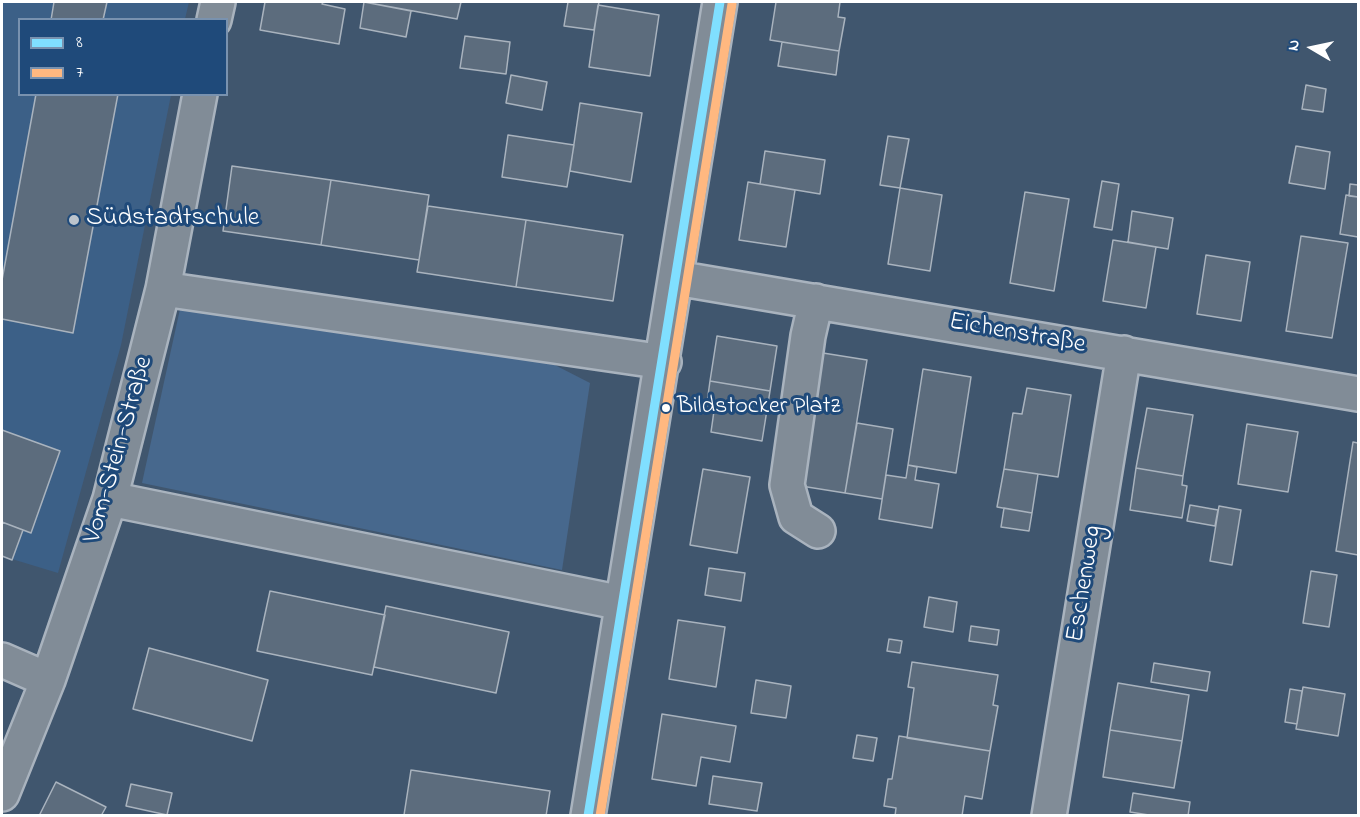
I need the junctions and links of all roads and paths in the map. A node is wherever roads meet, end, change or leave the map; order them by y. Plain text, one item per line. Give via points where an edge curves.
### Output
1 (218, 2) edge
2 (720, 2) edge
3 (214, 18) edge
4 (200, 96) edge
5 (676, 278) junction
6 (163, 289) junction
7 (816, 301) junction
8 (1124, 353) junction
9 (664, 362) junction
10 (1359, 394) edge
11 (110, 499) junction
12 (818, 531) dead end
13 (622, 603) junction
14 (2, 660) edge
15 (48, 680) junction
16 (2, 794) edge
17 (588, 816) edge
18 (1049, 816) edge

1 - 3 street
2 - 5 street
4 - 6 street, Vom-Stein-Straße
5 - 7 street, Eichenstraße
5 - 9 street
6 - 9 street
6 - 11 street, Vom-Stein-Straße
7 - 8 street, Eichenstraße
7 - 12 street via 787,485 796,517
8 - 10 street, Eichenstraße
8 - 18 street, Eschenweg
9 - 13 street
11 - 13 street
11 - 15 street, Vom-Stein-Straße
13 - 17 street
14 - 15 street
15 - 16 street, Vom-Stein-Straße

